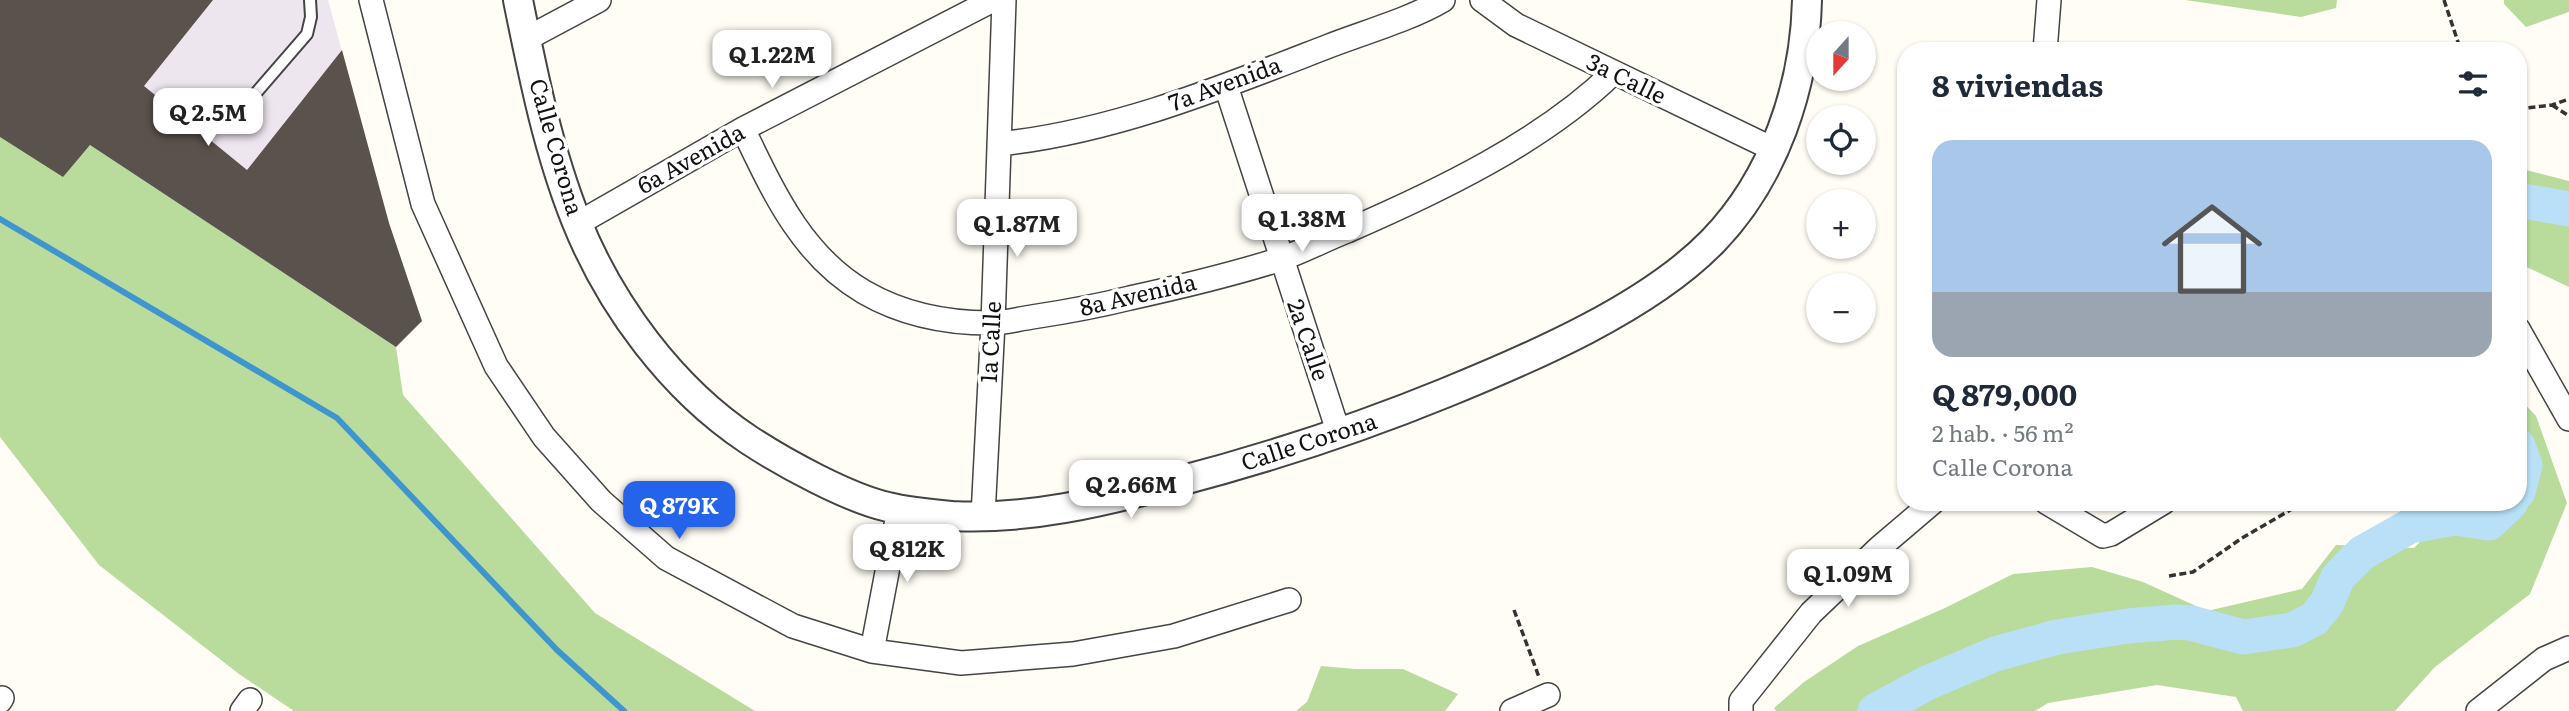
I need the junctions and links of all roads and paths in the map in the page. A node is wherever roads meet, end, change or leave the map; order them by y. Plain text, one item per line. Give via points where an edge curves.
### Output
1 (310, 0) edge
2 (371, 0) edge
3 (518, 0) edge
4 (599, 0) edge
5 (994, 0) edge
6 (1443, 0) edge
7 (1482, 0) edge
8 (1807, 0) edge
9 (2049, 0) edge
10 (2444, 0) edge
11 (526, 39) junction
12 (2046, 42) edge
13 (2458, 42) edge
14 (1613, 73) junction
15 (1226, 86) junction
16 (2569, 99) edge
17 (2552, 105) junction
18 (2527, 108) edge
19 (2569, 116) edge
20 (230, 123) dead end
21 (743, 130) junction
22 (999, 144) junction
23 (1775, 149) junction
24 (577, 224) junction
25 (1280, 259) junction
26 (993, 323) junction
27 (2527, 345) edge
28 (2569, 419) edge
29 (1339, 434) junction
30 (899, 509) junction
31 (1922, 511) edge
32 (2061, 511) edge
33 (2149, 511) edge
34 (2288, 511) edge
35 (982, 516) junction
36 (2169, 576) dead end
37 (1289, 600) dead end
38 (1514, 610) dead end
39 (2569, 648) edge
40 (872, 650) junction
41 (1548, 695) joint
42 (1512, 711) edge
43 (1741, 711) edge
44 (2478, 711) edge

1 - 20 lane via 307,34
2 - 40 street via 423,204 496,366 544,436 601,501 666,558 793,625
3 - 11 street, Calle Corona
4 - 11 street
5 - 21 street, 6a Avenida
5 - 22 street, 1a Calle
6 - 15 street, 7a Avenida
7 - 14 street, 3a Calle via 1516,25
8 - 23 street, Calle Corona via 1804,50
9 - 12 street
10 - 13 path
11 - 24 street, Calle Corona
14 - 23 street, 3a Calle
14 - 25 street, 8a Avenida via 1545,127 1453,182
15 - 22 street, 7a Avenida via 1119,121
15 - 25 street, 2a Calle
16 - 17 path
17 - 18 path
17 - 19 path
21 - 24 street, 6a Avenida
21 - 26 street, 8a Avenida via 780,204 803,240 830,267 863,292 900,309 943,320
22 - 26 street, 1a Calle
23 - 29 street, Calle Corona via 1735,216 1711,244 1634,302 1505,369
24 - 30 street, Calle Corona via 637,329 700,401 745,438 780,459 864,499
25 - 26 street, 8a Avenida via 1086,309
25 - 29 street, 2a Calle
26 - 35 street, 1a Calle
27 - 28 street
29 - 35 street, Calle Corona via 1123,497
30 - 35 street, Calle Corona
30 - 40 street
31 - 43 street via 1811,613 1741,701
32 - 33 street via 2108,536
34 - 36 path via 2193,572
37 - 40 street via 1174,636 1073,654 961,663
38 - 41 path via 1532,665
39 - 44 street via 2544,659
41 - 42 street

